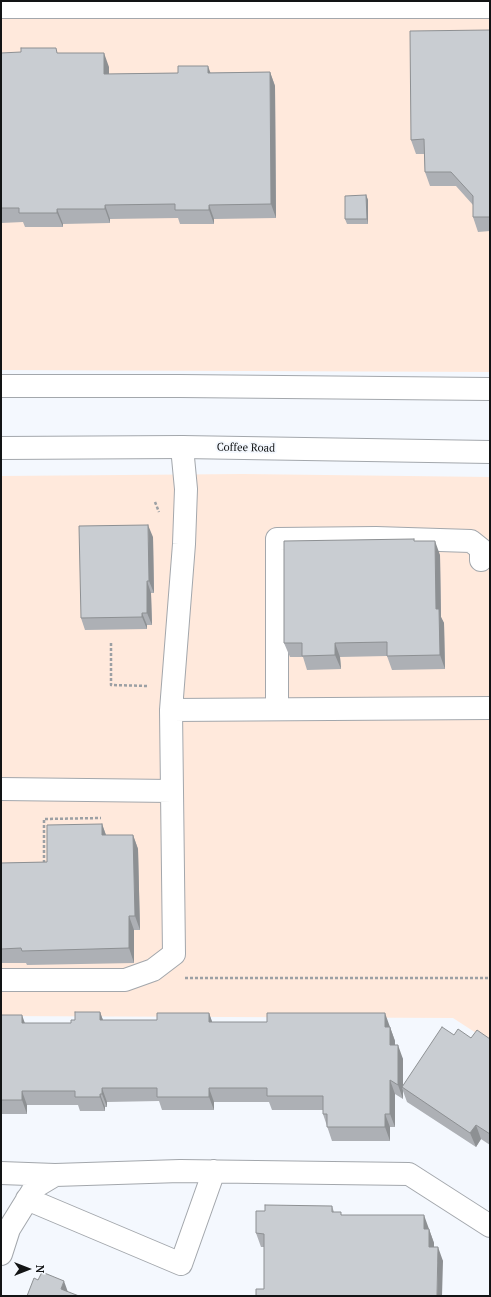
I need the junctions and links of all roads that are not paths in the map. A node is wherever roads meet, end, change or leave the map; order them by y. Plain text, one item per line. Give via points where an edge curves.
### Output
1 (1, 7) edge
2 (490, 7) edge
3 (1, 386) edge
4 (490, 389) edge
5 (182, 447) junction
6 (1, 448) edge
7 (490, 452) edge
8 (481, 560) dead end
9 (490, 708) edge
10 (277, 709) junction
11 (171, 710) junction
12 (1, 789) edge
13 (172, 791) junction
14 (1, 980) edge
15 (214, 1171) junction
16 (1, 1173) edge
17 (55, 1175) junction
18 (27, 1199) junction
19 (490, 1226) edge
20 (1, 1254) edge

1 - 2 main road
3 - 4 main road
5 - 6 main road, Coffee Road
5 - 7 main road, Coffee Road
5 - 11 main road via 186,489 184,538
8 - 10 main road via 481,549 471,541 376,538 277,539
9 - 10 main road
10 - 11 main road
11 - 13 main road
12 - 13 main road
13 - 14 main road via 174,954 153,970 125,980
15 - 17 main road
15 - 18 main road via 181,1264
15 - 19 main road via 410,1174
16 - 17 main road
17 - 18 main road via 35,1186
18 - 20 main road via 9,1229

